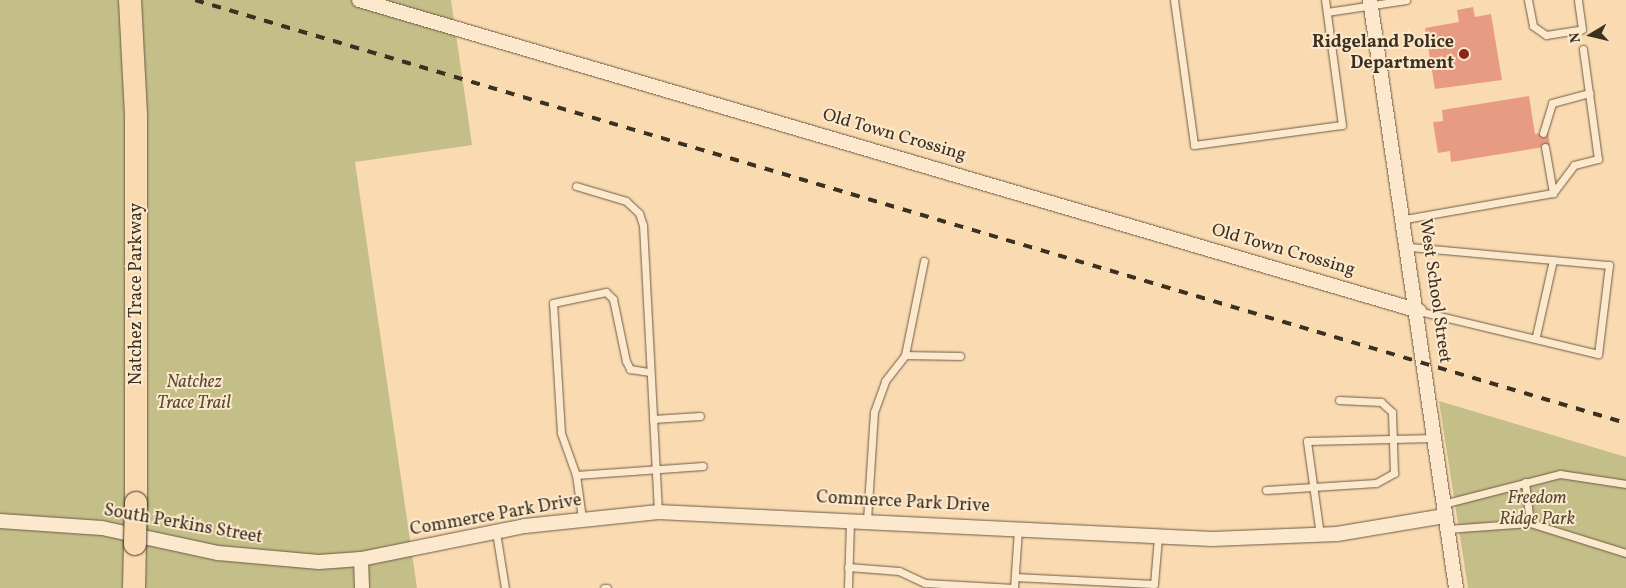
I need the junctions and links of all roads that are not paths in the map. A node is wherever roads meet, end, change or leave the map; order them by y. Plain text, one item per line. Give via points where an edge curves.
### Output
1 (359, 0) edge
2 (1174, 0) edge
3 (1325, 0) edge
4 (1406, 0) edge
5 (1528, 0) edge
6 (1578, 0) edge
7 (1371, 3) edge
8 (131, 6) edge
9 (1327, 12) junction
10 (1583, 49) dead end
11 (1590, 93) junction
12 (1543, 133) dead end
13 (1545, 147) dead end
14 (576, 186) dead end
15 (1553, 194) junction
16 (1404, 220) junction
17 (1410, 247) junction
18 (1552, 260) junction
19 (924, 261) dead end
20 (1419, 311) junction
21 (1536, 336) junction
22 (905, 355) junction
23 (960, 356) dead end
24 (650, 372) junction
25 (1339, 400) dead end
26 (700, 416) dead end
27 (653, 419) junction
28 (1434, 438) junction
29 (1396, 440) junction
30 (656, 466) junction
31 (703, 466) dead end
32 (576, 475) junction
33 (1525, 482) junction
34 (1626, 484) edge
35 (1315, 487) junction
36 (1266, 490) dead end
37 (658, 512) junction
38 (1445, 516) junction
39 (582, 518) junction
40 (850, 519) junction
41 (867, 520) junction
42 (0, 521) edge
43 (1530, 523) junction
44 (1018, 529) junction
45 (496, 532) junction
46 (1320, 535) junction
47 (1158, 537) junction
48 (1626, 553) edge
49 (361, 559) junction
50 (848, 567) junction
51 (1015, 577) junction
52 (1154, 586) edge
53 (134, 588) edge
54 (362, 588) edge
55 (505, 588) edge
56 (848, 588) edge
57 (1014, 588) edge
58 (1456, 588) edge

1 - 20 street, Old Town Crossing
2 - 9 lane via 1194,145 1342,125
3 - 9 lane
4 - 7 lane
5 - 6 lane via 1533,26 1546,35 1582,29
7 - 9 lane
7 - 16 street, West School Street
8 - 53 main road, Natchez Trace Parkway, bridge via 136,115
10 - 11 lane
11 - 12 lane via 1552,103
11 - 15 lane via 1598,159 1574,165
13 - 15 lane
14 - 24 lane via 626,201 640,213
15 - 16 lane
16 - 17 street, West School Street
17 - 18 lane
17 - 20 street, West School Street
18 - 21 lane
18 - 21 lane via 1609,265 1598,354
19 - 22 lane
20 - 21 lane
20 - 28 street, West School Street
22 - 23 lane
22 - 41 lane via 886,381 874,412
24 - 27 lane
24 - 32 lane via 630,369 613,299 606,292 553,303 561,433
25 - 29 lane via 1381,402 1392,412
26 - 27 lane
27 - 30 lane
28 - 29 lane
28 - 38 street, West School Street
29 - 35 lane via 1394,473 1376,483
29 - 35 lane via 1307,441 1308,473
30 - 31 lane
30 - 32 lane
30 - 37 lane
32 - 39 lane
33 - 34 lane via 1570,474
33 - 38 lane
33 - 43 lane
35 - 36 lane
35 - 46 lane
37 - 39 street, Commerce Park Drive
37 - 40 street, Commerce Park Drive
38 - 43 lane
38 - 46 street, Commerce Park Drive
38 - 58 street, West School Street
39 - 45 street, Commerce Park Drive
40 - 41 street, Commerce Park Drive
40 - 50 lane
41 - 44 street, Commerce Park Drive
42 - 49 street, South Perkins Street via 102,528 262,559
43 - 48 lane
44 - 47 street, Commerce Park Drive
44 - 51 lane
45 - 49 street, Commerce Park Drive
45 - 55 lane
46 - 47 street, Commerce Park Drive
47 - 52 lane
49 - 54 street
50 - 56 lane
50 - 57 lane via 899,571 925,582
51 - 52 lane
51 - 57 lane

